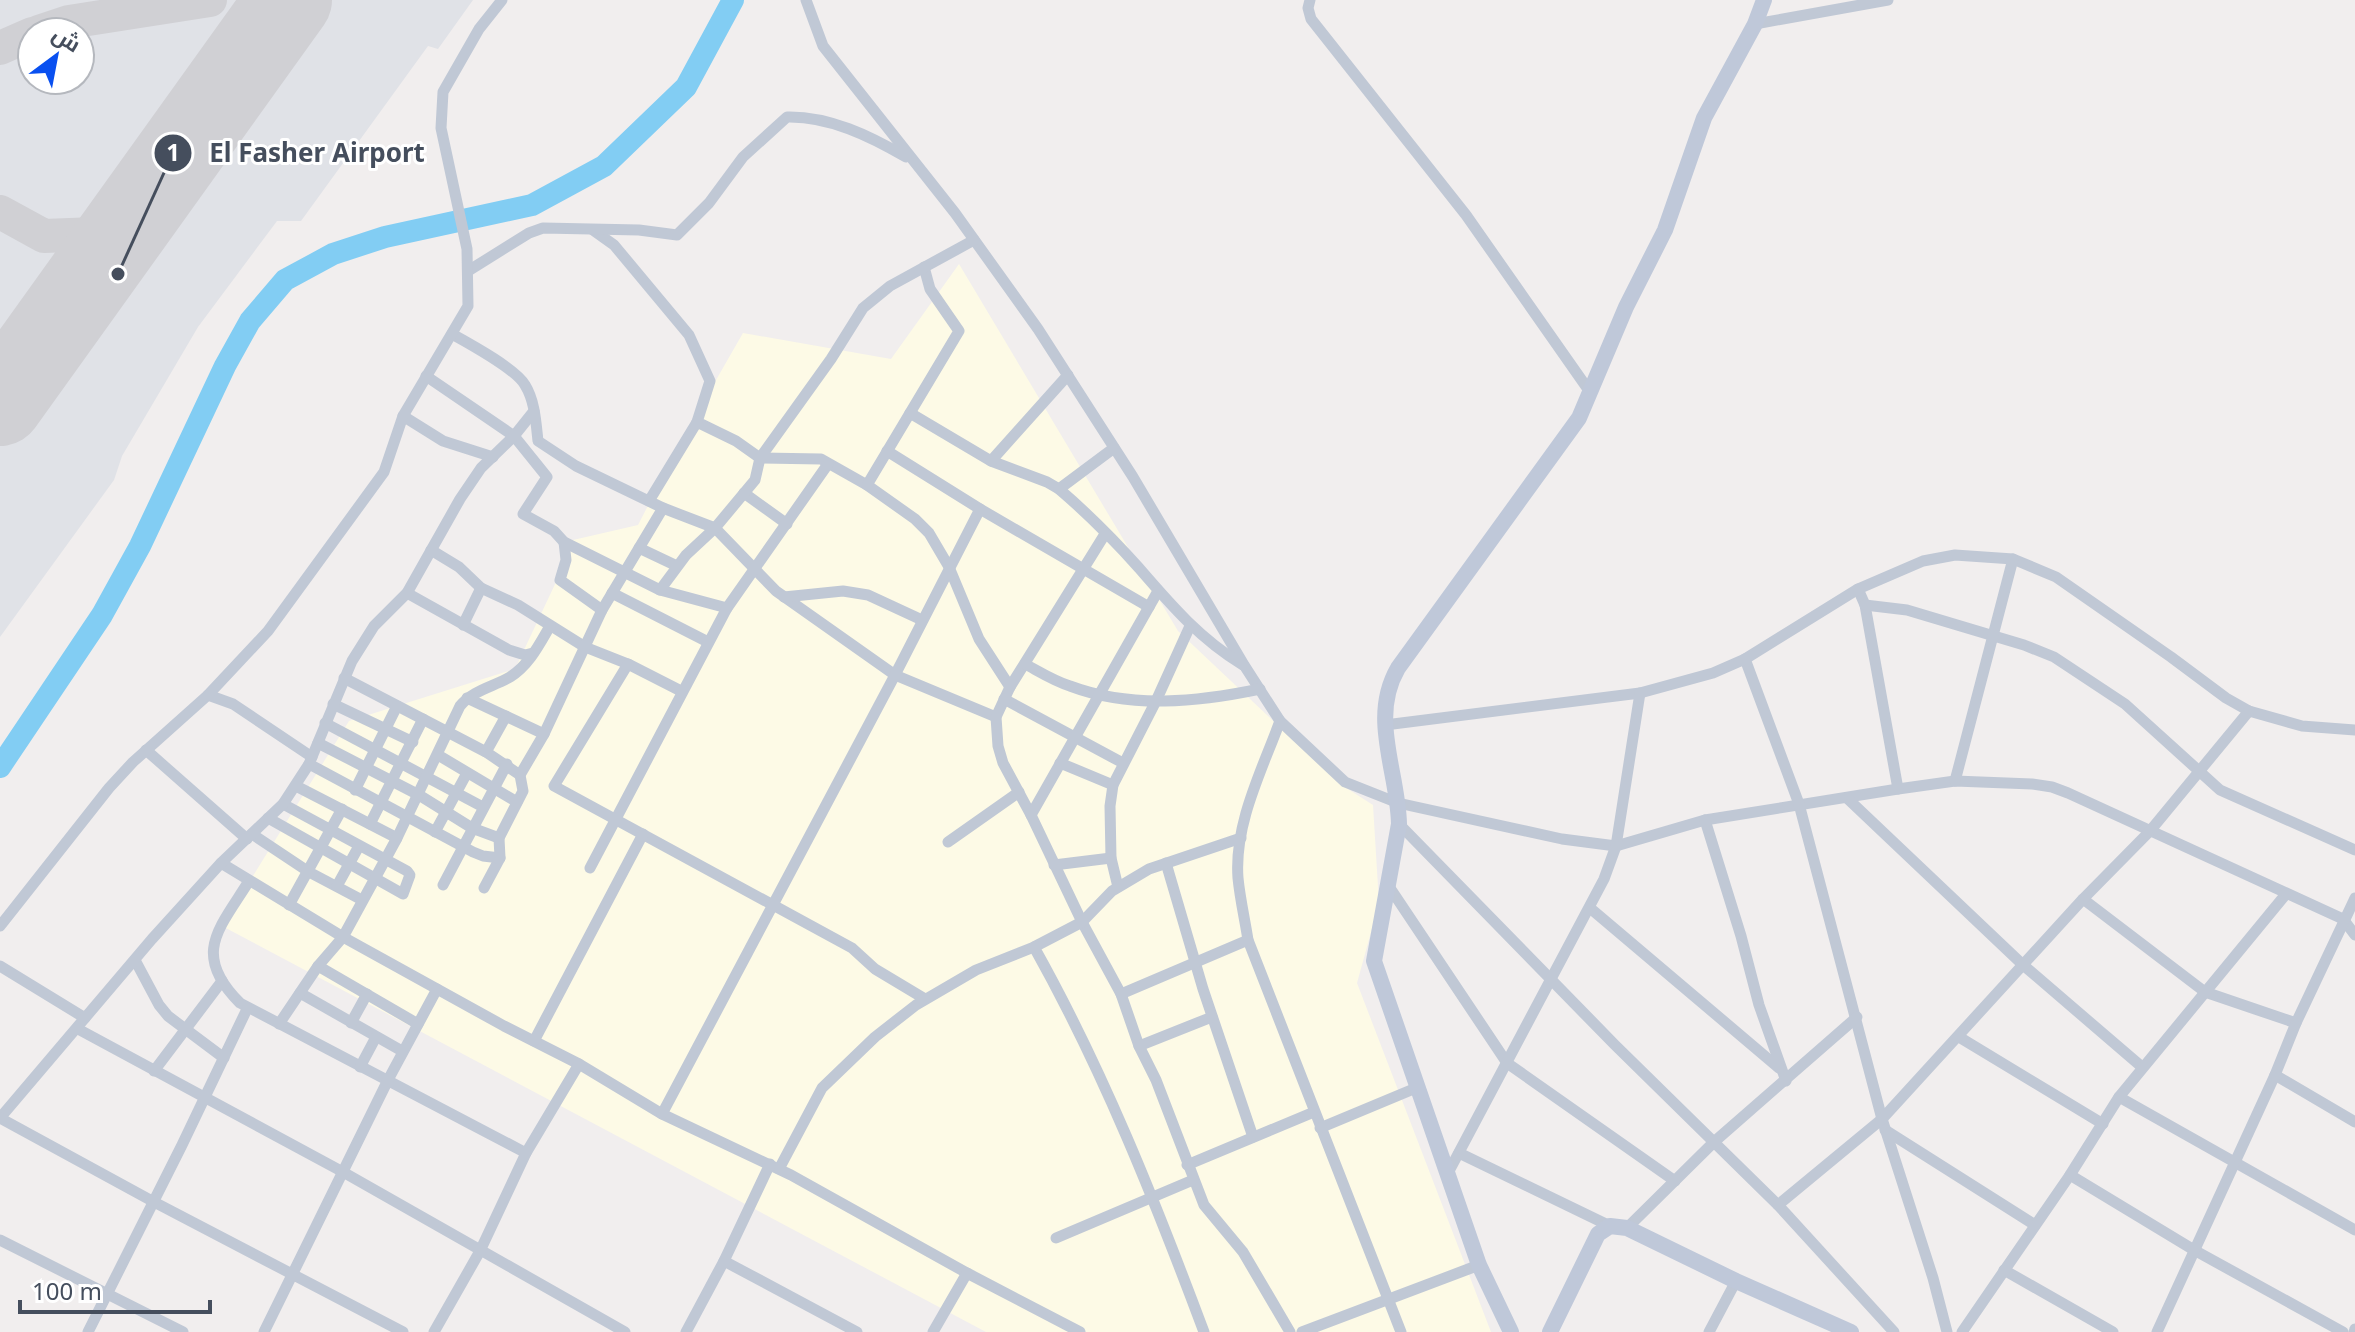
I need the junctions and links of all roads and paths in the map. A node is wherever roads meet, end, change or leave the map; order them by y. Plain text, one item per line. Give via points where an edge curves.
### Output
1 (502, 0) edge
2 (806, 0) edge
3 (1310, 0) edge
4 (1764, 0) edge
5 (1888, 0) edge
6 (1755, 24) junction
7 (914, 161) junction
8 (593, 230) junction
9 (974, 240) junction
10 (924, 267) junction
11 (468, 271) junction
12 (452, 334) junction
13 (1068, 375) junction
14 (426, 376) junction
15 (1590, 392) junction
16 (534, 411) junction
17 (910, 413) junction
18 (403, 416) junction
19 (697, 422) junction
20 (514, 436) junction
21 (1114, 448) junction
22 (887, 451) junction
23 (493, 457) junction
24 (760, 458) junction
25 (991, 461) junction
26 (828, 464) junction
27 (867, 485) junction
28 (1059, 489) junction
29 (744, 493) junction
30 (649, 501) junction
31 (663, 508) junction
32 (980, 509) junction
33 (787, 524) junction
34 (715, 528) junction
35 (1105, 534) junction
36 (564, 542) junction
37 (639, 548) junction
38 (431, 550) junction
39 (2013, 559) junction
40 (677, 566) junction
41 (949, 567) junction
42 (757, 569) junction
43 (1083, 570) junction
44 (625, 572) junction
45 (481, 588) junction
46 (1858, 589) junction
47 (660, 590) junction
48 (1158, 591) junction
49 (407, 593) junction
50 (612, 593) junction
51 (784, 597) junction
52 (1865, 605) junction
53 (1149, 607) junction
54 (727, 608) junction
55 (602, 610) junction
56 (922, 620) junction
57 (463, 625) junction
58 (550, 626) junction
59 (1190, 626) junction
60 (1991, 636) junction
61 (708, 642) junction
62 (585, 647) junction
63 (533, 653) junction
64 (1745, 659) junction
65 (628, 664) junction
66 (1025, 664) junction
67 (1244, 665) junction
68 (895, 675) junction
69 (344, 678) junction
70 (1010, 687) junction
71 (1260, 689) junction
72 (681, 691) junction
73 (1640, 693) junction
74 (208, 695) junction
75 (1098, 695) junction
76 (467, 698) junction
77 (1004, 699) junction
78 (1156, 701) junction
79 (333, 704) junction
80 (397, 706) junction
81 (2249, 711) junction
82 (506, 716) junction
83 (996, 717) junction
84 (423, 719) junction
85 (1280, 721) junction
86 (325, 723) junction
87 (1385, 725) junction
88 (385, 728) junction
89 (2355, 730) edge
90 (449, 732) junction
91 (544, 734) junction
92 (1075, 736) junction
93 (413, 742) junction
94 (318, 743) junction
95 (374, 749) junction
96 (146, 750) junction
97 (486, 752) junction
98 (438, 755) junction
99 (310, 760) junction
100 (402, 763) junction
101 (1060, 763) junction
102 (1123, 763) junction
103 (507, 764) junction
104 (365, 768) junction
105 (2197, 772) junction
106 (467, 773) junction
107 (520, 775) junction
108 (427, 776) junction
109 (1955, 781) junction
110 (393, 782) junction
111 (1113, 785) junction
112 (296, 786) junction
113 (494, 787) junction
114 (1898, 789) junction
115 (355, 790) junction
116 (456, 792) junction
117 (1019, 792) junction
118 (419, 795) junction
119 (1848, 799) junction
120 (517, 802) junction
121 (1398, 803) junction
122 (283, 804) junction
123 (382, 804) junction
124 (1799, 804) junction
125 (483, 807) junction
126 (342, 809) junction
127 (445, 811) junction
128 (1031, 815) junction
129 (408, 817) junction
130 (268, 818) junction
131 (614, 819) junction
132 (1705, 820) junction
133 (370, 824) junction
134 (1399, 824) junction
135 (472, 828) junction
136 (331, 831) junction
137 (2150, 831) junction
138 (435, 832) junction
139 (643, 834) junction
140 (249, 837) junction
141 (397, 838) junction
142 (499, 838) junction
143 (1241, 838) junction
144 (948, 842) dead end
145 (359, 846) junction
146 (464, 846) junction
147 (1616, 846) junction
148 (321, 849) junction
149 (2355, 850) edge
150 (500, 858) junction
151 (1111, 858) junction
152 (385, 859) junction
153 (221, 863) junction
154 (1166, 863) junction
155 (349, 865) junction
156 (1054, 865) junction
157 (590, 868) dead end
158 (309, 872) junction
159 (374, 879) junction
160 (249, 881) junction
161 (443, 885) dead end
162 (1388, 885) junction
163 (337, 886) junction
164 (1118, 887) junction
165 (484, 888) dead end
166 (2286, 894) junction
167 (2355, 898) edge
168 (2083, 899) junction
169 (362, 900) junction
170 (289, 905) junction
171 (773, 905) junction
172 (1590, 908) junction
173 (2343, 919) junction
174 (1082, 922) junction
175 (0, 926) edge
176 (2355, 935) edge
177 (343, 937) junction
178 (1248, 940) junction
179 (1034, 947) junction
180 (135, 960) junction
181 (1195, 964) junction
182 (2022, 964) junction
183 (0, 966) edge
184 (318, 966) junction
185 (1551, 980) junction
186 (222, 981) junction
187 (437, 989) junction
188 (2205, 992) junction
189 (300, 993) junction
190 (367, 994) junction
191 (1121, 994) junction
192 (925, 999) junction
193 (247, 1009) junction
194 (1212, 1017) junction
195 (1857, 1017) junction
196 (351, 1023) junction
197 (2296, 1023) junction
198 (81, 1024) junction
199 (279, 1024) junction
200 (418, 1024) junction
201 (184, 1031) junction
202 (376, 1037) junction
203 (1959, 1037) junction
204 (534, 1041) junction
205 (1139, 1046) junction
206 (402, 1051) junction
207 (224, 1058) junction
208 (1507, 1063) junction
209 (579, 1064) junction
210 (360, 1067) junction
211 (2142, 1067) junction
212 (154, 1071) junction
213 (2275, 1075) junction
214 (1783, 1076) junction
215 (388, 1080) junction
216 (1416, 1088) junction
217 (2119, 1097) junction
218 (204, 1099) junction
219 (1314, 1112) junction
220 (662, 1114) junction
221 (2355, 1122) edge
222 (1884, 1124) junction
223 (2103, 1124) junction
224 (1320, 1128) junction
225 (1253, 1137) junction
226 (1714, 1142) junction
227 (526, 1153) junction
228 (1459, 1153) junction
229 (2233, 1163) junction
230 (1187, 1165) junction
231 (775, 1167) junction
232 (343, 1172) junction
233 (1448, 1173) junction
234 (2070, 1175) junction
235 (1193, 1180) junction
236 (1675, 1181) junction
237 (1154, 1197) junction
238 (154, 1202) junction
239 (1778, 1205) junction
240 (2035, 1225) junction
241 (1619, 1227) junction
242 (2355, 1230) edge
243 (1056, 1238) dead end
244 (0, 1240) edge
245 (2194, 1250) junction
246 (480, 1251) junction
247 (724, 1261) junction
248 (1479, 1265) junction
249 (2004, 1270) junction
250 (967, 1273) junction
251 (293, 1275) junction
252 (1736, 1281) junction
253 (108, 1294) junction
254 (1387, 1301) junction
255 (1845, 1331) edge
256 (88, 1332) edge
257 (183, 1332) edge
258 (264, 1332) edge
259 (403, 1332) edge
260 (434, 1332) edge
261 (625, 1332) edge
262 (686, 1332) edge
263 (857, 1332) edge
264 (933, 1332) edge
265 (1080, 1332) edge
266 (1204, 1332) edge
267 (1290, 1332) edge
268 (1302, 1332) edge
269 (1401, 1332) edge
270 (1511, 1332) edge
271 (1550, 1332) edge
272 (1709, 1332) edge
273 (1894, 1332) edge
274 (1947, 1332) edge
275 (1962, 1332) edge
276 (2113, 1332) edge
277 (2157, 1332) edge
278 (2343, 1332) edge

1 - 11 street via 479,29 441,102 441,128 463,219
2 - 7 street via 823,46
3 - 15 street via 1311,19 1466,215
4 - 6 street
5 - 6 street
6 - 15 street via 1704,118 1665,230
7 - 8 street via 853,131 809,116 787,117 743,157 677,235
7 - 9 street
8 - 11 street via 543,228
8 - 19 street via 614,245 689,335 710,381
9 - 10 street
9 - 13 street
10 - 17 street via 930,289 959,331
10 - 24 street via 863,308
11 - 12 street via 468,306
12 - 14 street
12 - 16 street via 525,384
13 - 21 street
13 - 25 street
14 - 18 street
14 - 20 street
15 - 87 street via 1579,418 1391,679 1383,709
16 - 20 street
16 - 30 street via 538,441
17 - 22 street
17 - 25 street
18 - 23 street via 443,441
18 - 74 street via 379,481 268,631
19 - 24 street
19 - 30 street
20 - 23 street
20 - 36 street via 547,477 523,514
21 - 28 street
21 - 67 street
22 - 27 street
22 - 32 street
23 - 38 street via 460,499
24 - 26 street via 821,459
24 - 29 street via 755,480
25 - 28 street
26 - 27 street
26 - 33 street
27 - 41 street via 915,519
28 - 35 street
29 - 33 street
29 - 34 street
30 - 31 street
31 - 34 street
31 - 37 street
32 - 41 street
32 - 43 street
33 - 42 street
34 - 40 street
34 - 42 street
35 - 43 street
35 - 48 street
36 - 44 street
36 - 55 street via 560,580
37 - 40 street
37 - 44 street
38 - 45 street
38 - 49 street
39 - 46 street via 1955,555 1923,561
39 - 60 street
39 - 81 street via 2056,577
40 - 47 street
41 - 56 street
41 - 70 street via 979,639
42 - 51 street
42 - 54 street
43 - 53 street
43 - 66 street
44 - 47 street
44 - 50 street
45 - 57 street
45 - 58 street
46 - 52 street
46 - 64 street
47 - 54 street
48 - 53 street
48 - 59 street
49 - 57 street
49 - 69 street via 374,626
50 - 55 street
50 - 61 street
51 - 56 street via 843,591 868,595
51 - 68 street
52 - 60 street via 1907,610
52 - 114 street
53 - 75 street
54 - 61 street
55 - 62 street
56 - 68 street
57 - 63 street via 509,650
58 - 62 street
58 - 63 street
59 - 67 street
59 - 78 street
60 - 105 street via 2054,657 2104,687
60 - 109 street
61 - 72 street
62 - 65 street
62 - 91 street
63 - 76 street via 521,669
64 - 73 street
64 - 124 street
65 - 72 street
65 - 131 street via 554,786
66 - 70 street
66 - 75 street
67 - 71 street
68 - 83 street
68 - 171 street
69 - 79 street
69 - 80 street
70 - 77 street
71 - 78 street via 1216,699
71 - 85 street
72 - 131 street
73 - 87 street
73 - 147 street
74 - 96 street
74 - 99 street via 233,704
75 - 78 street
75 - 92 street
76 - 82 street
76 - 90 street
77 - 83 street
77 - 92 street
78 - 102 street
79 - 86 street
79 - 88 street
80 - 84 street
80 - 88 street
81 - 89 street via 2302,726
81 - 105 street
82 - 91 street
82 - 97 street
83 - 117 street via 1003,763
84 - 90 street
84 - 93 street
85 - 121 street via 1345,782
85 - 143 street
86 - 94 street
86 - 95 street
87 - 121 street
88 - 93 street
88 - 95 street
90 - 97 street
90 - 98 street
91 - 107 street
92 - 101 street
92 - 102 street
93 - 100 street
94 - 99 street
94 - 104 street
95 - 100 street
95 - 104 street
96 - 140 street
96 - 175 street via 109,788
97 - 103 street
98 - 106 street
98 - 108 street
99 - 112 street
99 - 115 street
100 - 108 street
100 - 110 street
101 - 111 street
101 - 128 street
102 - 111 street
103 - 107 street
103 - 113 street
104 - 110 street
104 - 115 street
105 - 137 street
105 - 149 street via 2220,790
106 - 113 street
106 - 116 street
107 - 120 street via 523,791
108 - 116 street
108 - 118 street
109 - 114 street
109 - 137 street via 2052,787
110 - 118 street
110 - 123 street
111 - 151 street
112 - 122 street
112 - 126 street
113 - 120 street
113 - 125 street
114 - 119 street
115 - 123 street
116 - 125 street
116 - 127 street
117 - 128 street
117 - 144 street
118 - 127 street
118 - 129 street
119 - 124 street
119 - 182 street
120 - 142 street
121 - 134 street
121 - 147 street
122 - 130 street
122 - 136 street
123 - 129 street
123 - 133 street
124 - 132 street
124 - 195 street
125 - 135 street
126 - 133 street
126 - 136 street
127 - 135 street
127 - 138 street
128 - 156 street
129 - 138 street
129 - 141 street
130 - 140 street
130 - 148 street
131 - 139 street
131 - 157 street
132 - 147 street
132 - 214 street
133 - 141 street
134 - 162 street
134 - 185 street
135 - 142 street
135 - 146 street
136 - 145 street
136 - 148 street
137 - 166 street
137 - 168 street
138 - 146 street
139 - 171 street
139 - 204 street
140 - 153 street
140 - 158 street
141 - 152 street
142 - 150 street
143 - 154 street
143 - 178 street via 1238,876
145 - 152 street
145 - 155 street
146 - 150 street
146 - 161 street
147 - 172 street
148 - 155 street
148 - 158 street
150 - 165 street
151 - 156 street
151 - 164 street
152 - 159 street
152 - 159 street via 410,875 403,894
153 - 160 street
153 - 180 street
154 - 164 street
154 - 181 street
155 - 159 street
155 - 163 street
156 - 174 street
158 - 163 street
158 - 170 street
159 - 169 street
160 - 170 street
160 - 186 street via 212,947
162 - 208 street
162 - 216 street via 1374,961
163 - 169 street
164 - 174 street
166 - 173 street
166 - 188 street
167 - 173 street
168 - 182 street
168 - 188 street
169 - 177 street
170 - 177 street
171 - 192 street via 852,948 875,969
171 - 220 street
172 - 185 street
172 - 214 street
173 - 176 street
173 - 197 street
174 - 179 street
174 - 191 street
177 - 184 street
177 - 187 street
178 - 181 street
178 - 219 street
179 - 192 street via 1001,958
179 - 237 street
180 - 198 street
180 - 201 street via 159,1005
181 - 191 street
181 - 194 street
182 - 203 street
182 - 211 street
183 - 198 street
184 - 189 street
184 - 190 street
185 - 208 street
185 - 226 street
186 - 193 street
186 - 201 street
187 - 200 street
187 - 204 street
188 - 197 street
188 - 211 street
189 - 196 street
189 - 199 street
190 - 196 street
190 - 200 street
191 - 205 street
192 - 231 street via 822,1088
193 - 199 street
193 - 207 street
194 - 205 street
194 - 225 street
195 - 214 street
195 - 222 street
196 - 202 street
197 - 213 street
198 - 212 street
198 - 238 street via 0,1118
199 - 210 street
200 - 206 street
201 - 207 street
201 - 212 street
202 - 206 street
202 - 210 street
203 - 222 street
203 - 223 street
204 - 209 street
205 - 230 street
206 - 215 street
207 - 218 street
208 - 228 street
208 - 236 street
209 - 220 street
209 - 227 street
210 - 215 street
211 - 217 street
212 - 218 street
213 - 221 street
213 - 229 street
214 - 226 street
215 - 227 street
215 - 232 street
216 - 224 street
216 - 233 street
217 - 223 street
217 - 229 street
218 - 232 street
218 - 238 street
219 - 224 street
219 - 225 street
220 - 231 street
222 - 239 street
222 - 240 street
222 - 274 street
223 - 234 street
224 - 254 street
225 - 230 street
226 - 236 street
226 - 239 street
227 - 246 street
228 - 233 street
228 - 241 street
229 - 242 street
229 - 245 street
230 - 235 street
231 - 247 street
231 - 250 street
232 - 246 street
232 - 251 street
233 - 248 street
234 - 240 street
234 - 245 street
235 - 237 street
235 - 267 street via 1204,1205 1243,1252
236 - 241 street
237 - 243 street
237 - 266 street
238 - 251 street
238 - 253 street
239 - 273 street
240 - 249 street
241 - 252 street
241 - 271 street via 1598,1234
244 - 253 street
245 - 277 street
245 - 278 street
246 - 260 street
246 - 261 street
247 - 262 street
247 - 263 street
248 - 254 street
248 - 270 street
249 - 275 street
249 - 276 street
250 - 264 street
250 - 265 street
251 - 258 street
251 - 259 street
252 - 255 street
252 - 272 street
253 - 256 street
253 - 257 street
254 - 268 street
254 - 269 street

